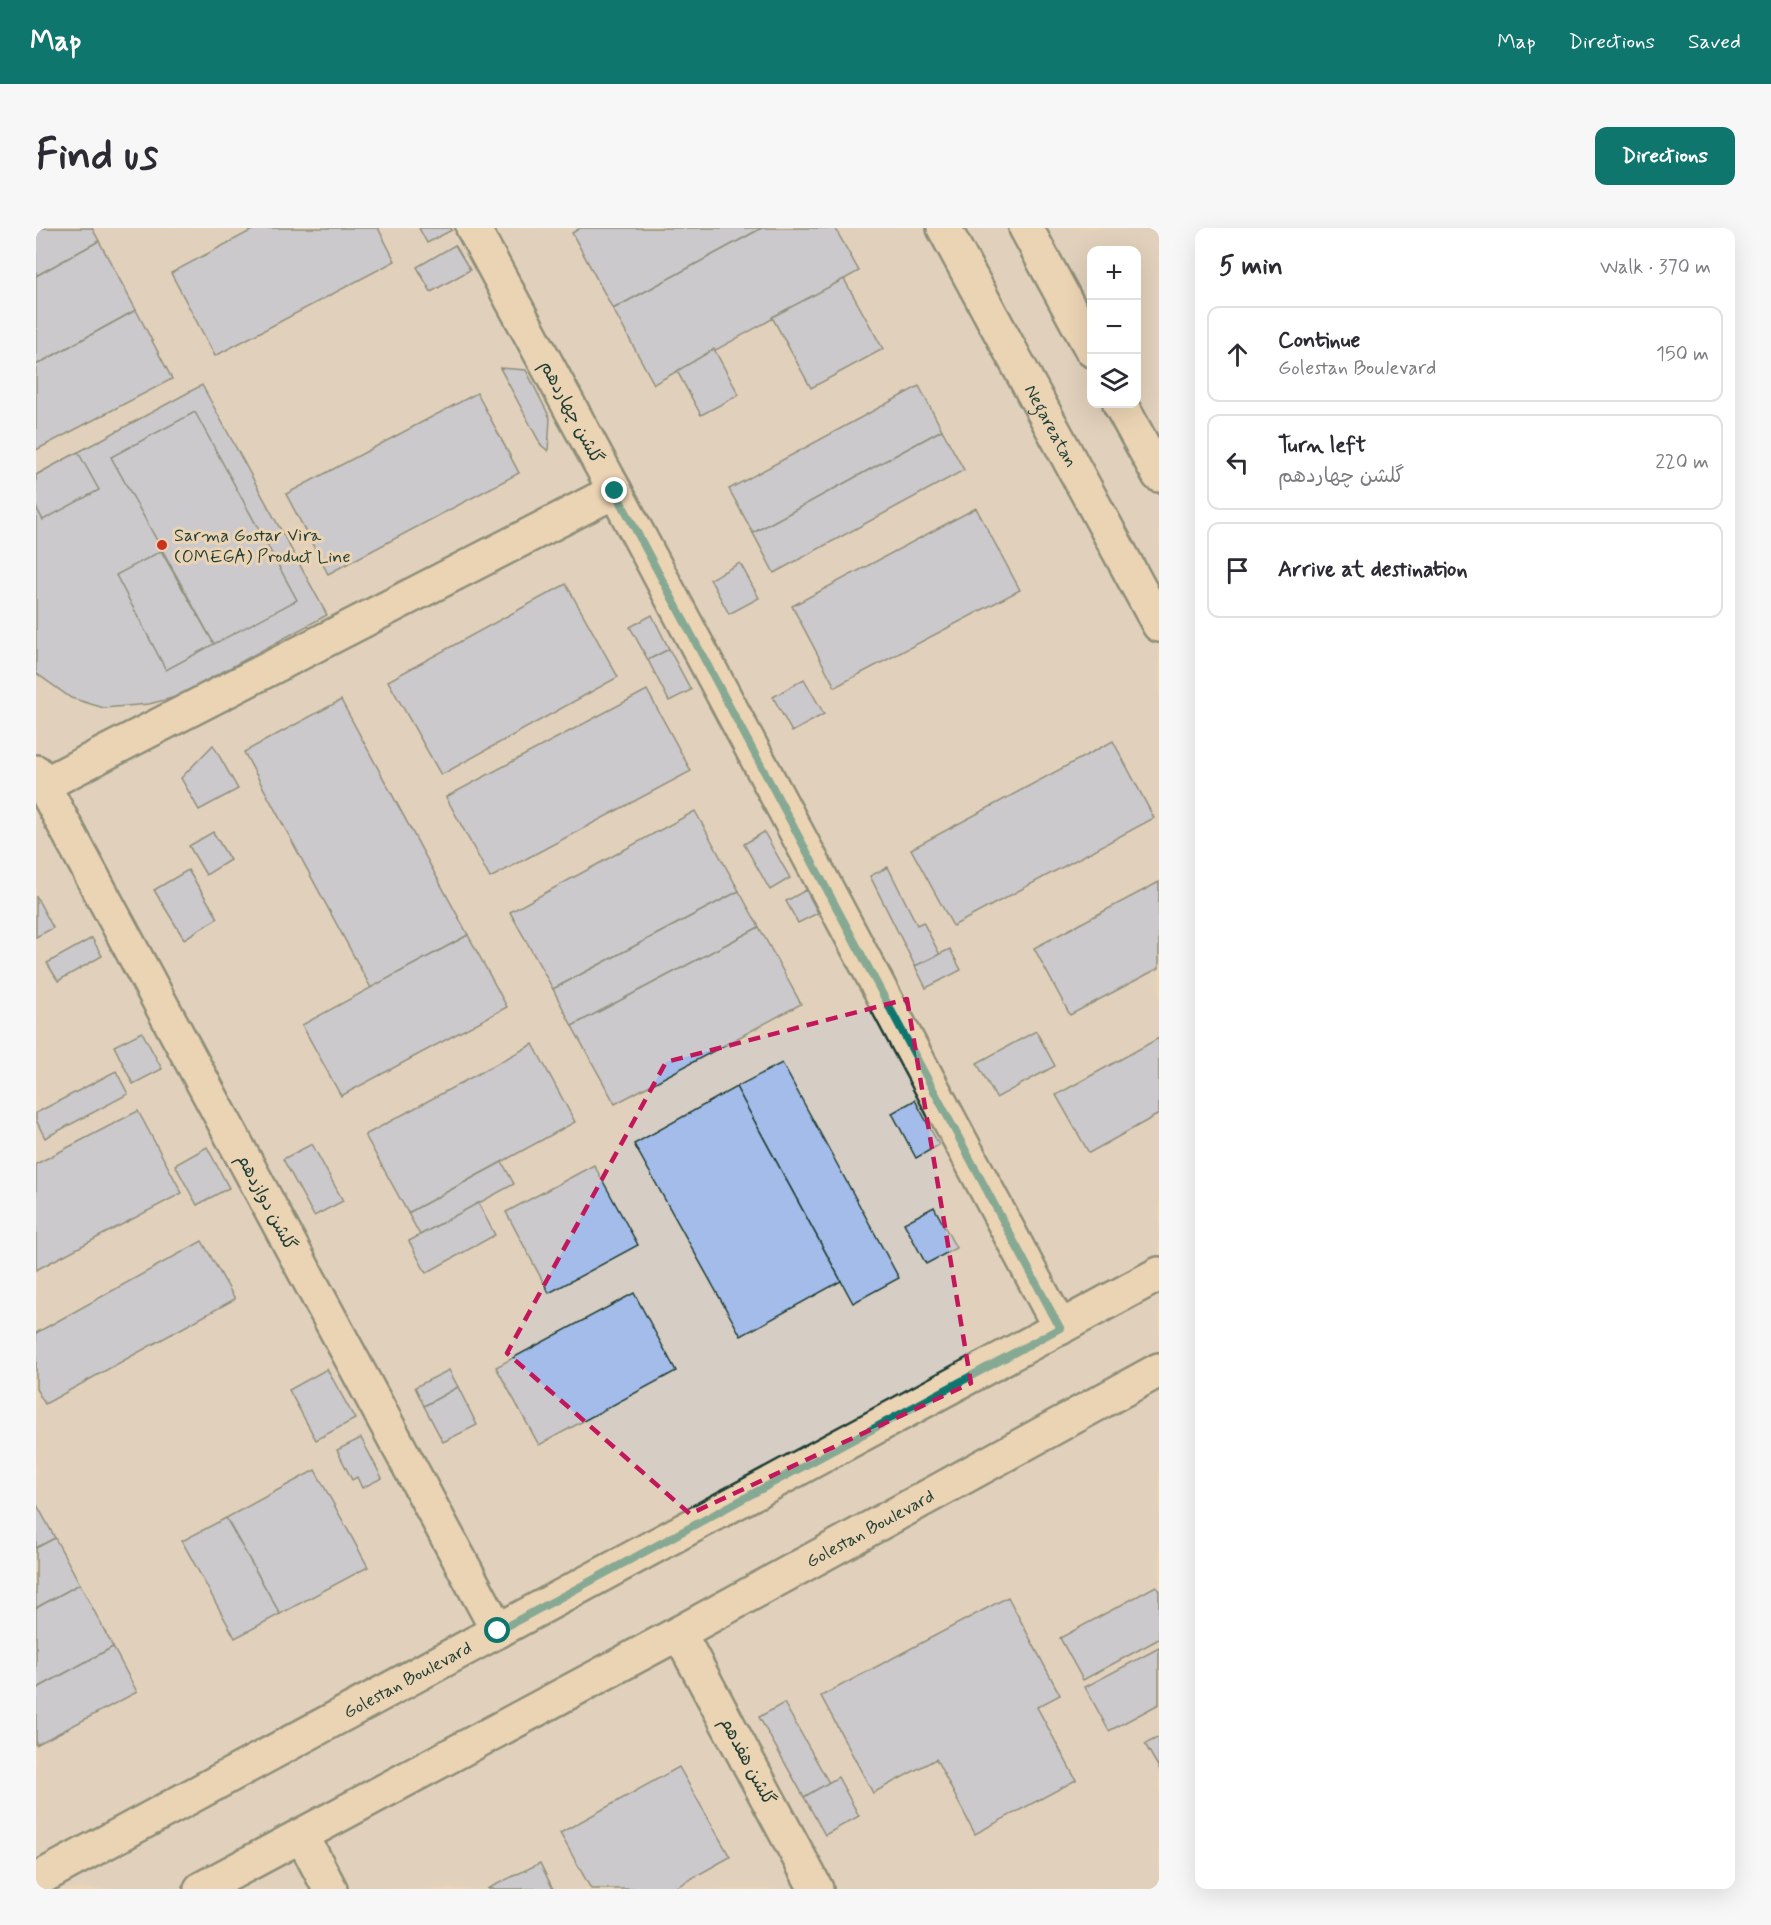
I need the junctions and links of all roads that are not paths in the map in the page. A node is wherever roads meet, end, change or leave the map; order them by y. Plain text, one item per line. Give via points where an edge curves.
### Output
1 (473, 228) edge
2 (944, 228) edge
3 (1026, 228) edge
4 (1087, 341) edge
5 (1122, 408) edge
6 (1159, 475) edge
7 (615, 491) junction
8 (1159, 625) edge
9 (40, 779) edge
10 (1159, 1274) edge
11 (1060, 1328) junction
12 (1159, 1370) edge
13 (498, 1631) junction
14 (679, 1633) junction
15 (302, 1836) junction
16 (36, 1880) edge
17 (201, 1889) edge
18 (330, 1889) edge
19 (816, 1889) edge

1 - 7 street, گلشن چهاردهم
2 - 8 street, Negareatan
3 - 4 street
5 - 6 street
7 - 9 street
7 - 11 street, گلشن چهاردهم
9 - 13 street, گلشن دوازدهم
10 - 11 street, Golestan Boulevard
11 - 13 street, Golestan Boulevard
12 - 14 street, Golestan Boulevard
13 - 16 street, Golestan Boulevard
14 - 15 street, Golestan Boulevard
14 - 19 street, گلشن هفدهم
15 - 17 street, Golestan Boulevard
15 - 18 street

